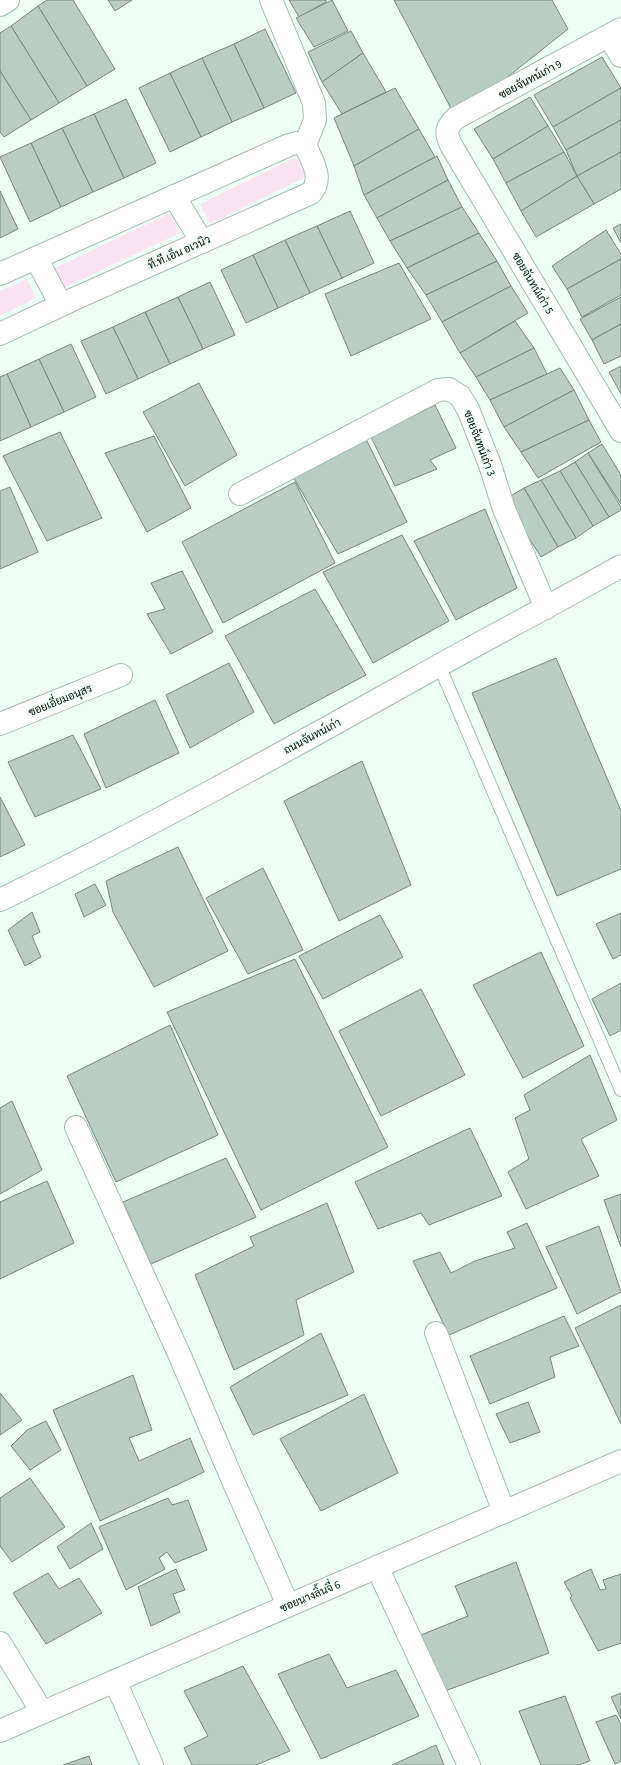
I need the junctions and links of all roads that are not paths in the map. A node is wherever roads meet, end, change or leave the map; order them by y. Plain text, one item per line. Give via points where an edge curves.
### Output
1 (8, 0) edge
2 (270, 0) edge
3 (0, 5) edge
4 (615, 33) edge
5 (621, 56) edge
6 (447, 135) joint
7 (305, 145) junction
8 (174, 196) junction
9 (202, 242) junction
10 (36, 258) junction
11 (0, 274) edge
12 (61, 305) junction
13 (0, 334) edge
14 (621, 431) edge
15 (240, 494) dead end
16 (621, 566) edge
17 (546, 608) junction
18 (439, 665) junction
19 (121, 675) dead end
20 (0, 724) edge
21 (0, 900) edge
22 (621, 1090) edge
23 (76, 1127) dead end
24 (436, 1332) dead end
25 (621, 1461) edge
26 (504, 1512) junction
27 (377, 1567) junction
28 (288, 1605) junction
29 (0, 1643) edge
30 (115, 1681) junction
31 (42, 1712) junction
32 (0, 1731) edge
33 (152, 1765) edge
34 (469, 1765) edge

1 - 3 street
2 - 7 street via 314,103 316,120
4 - 5 street
4 - 6 street, ซอยจันทน์เก่า 9 via 456,118 449,126
6 - 14 street, ซอยจันทน์เก่า 5
7 - 8 street via 289,145
7 - 9 street, ที.ที.เอ็น อเวนิว via 318,179 311,193
8 - 9 street
8 - 10 street
9 - 12 street, ที.ที.เอ็น อเวนิว
10 - 11 street
10 - 12 street
12 - 13 street, ที.ที.เอ็น อเวนิว
15 - 17 street, ซอยจันทน์เก่า 3 via 438,390 449,389 460,396 468,410 504,509
16 - 17 street, ถนนจันทน์เก่า
17 - 18 street, ถนนจันทน์เก่า
18 - 21 street, ถนนจันทน์เก่า via 76,863
18 - 22 lane
19 - 20 street, ซอยเอี่ยมอนุสร
23 - 28 street via 180,1356
24 - 26 street
25 - 26 street, ซอยนางลิ้นจี่ 6
26 - 27 street, ซอยนางลิ้นจี่ 6
27 - 28 street, ซอยนางลิ้นจี่ 6
27 - 34 street
28 - 30 street, ซอยนางลิ้นจี่ 6
29 - 31 street
30 - 31 street, ซอยนางลิ้นจี่ 6
30 - 33 street
31 - 32 street, ซอยนางลิ้นจี่ 6

